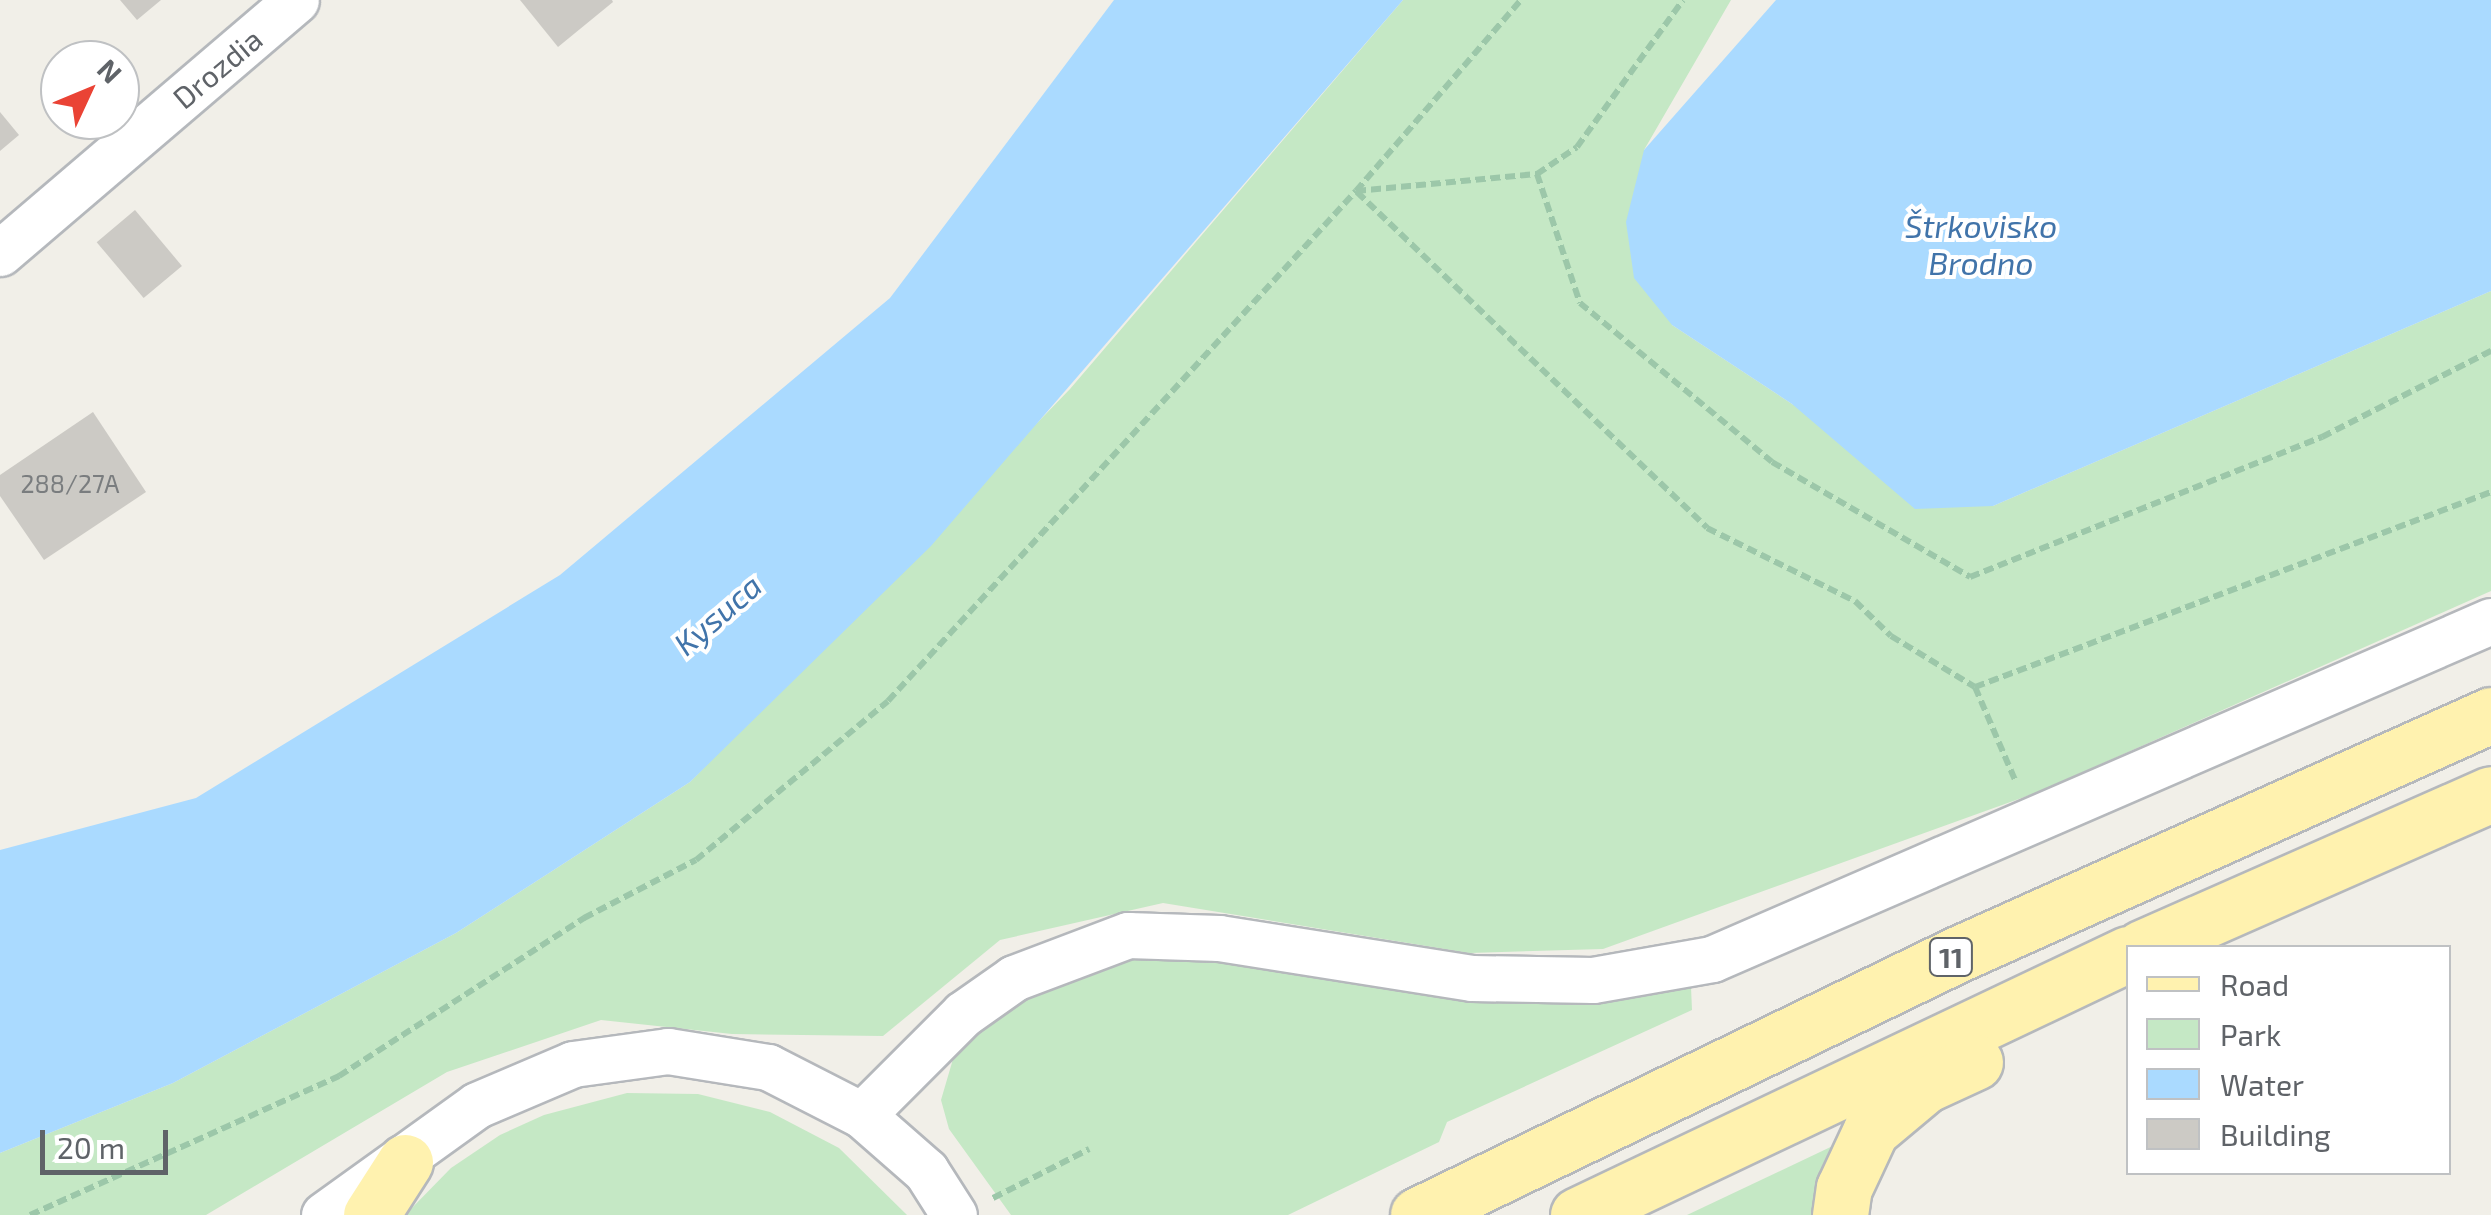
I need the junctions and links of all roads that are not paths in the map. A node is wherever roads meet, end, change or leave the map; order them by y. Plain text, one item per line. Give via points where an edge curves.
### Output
1 (296, 0) edge
2 (0, 252) edge
3 (2491, 621) edge
4 (2491, 715) edge
5 (2491, 794) edge
6 (2148, 945) edge
7 (2125, 955) edge
8 (862, 1115) junction
9 (405, 1162) junction
10 (974, 1206) edge
11 (324, 1215) edge
12 (371, 1215) edge
13 (1418, 1215) edge
14 (1578, 1215) edge
15 (1840, 1215) edge

1 - 2 street, Drozdia
3 - 8 street via 1712,959 1593,980 1472,978 1219,938 1128,935 1014,978 963,1014
4 - 13 main road, 11 via 1956,954
5 - 6 main road, 11
7 - 14 main road, 11
7 - 15 main road via 2055,1025 1924,1085 1870,1130 1844,1188
8 - 9 street via 768,1068 668,1051 573,1064 477,1106
8 - 10 street
9 - 11 street
9 - 12 main road

